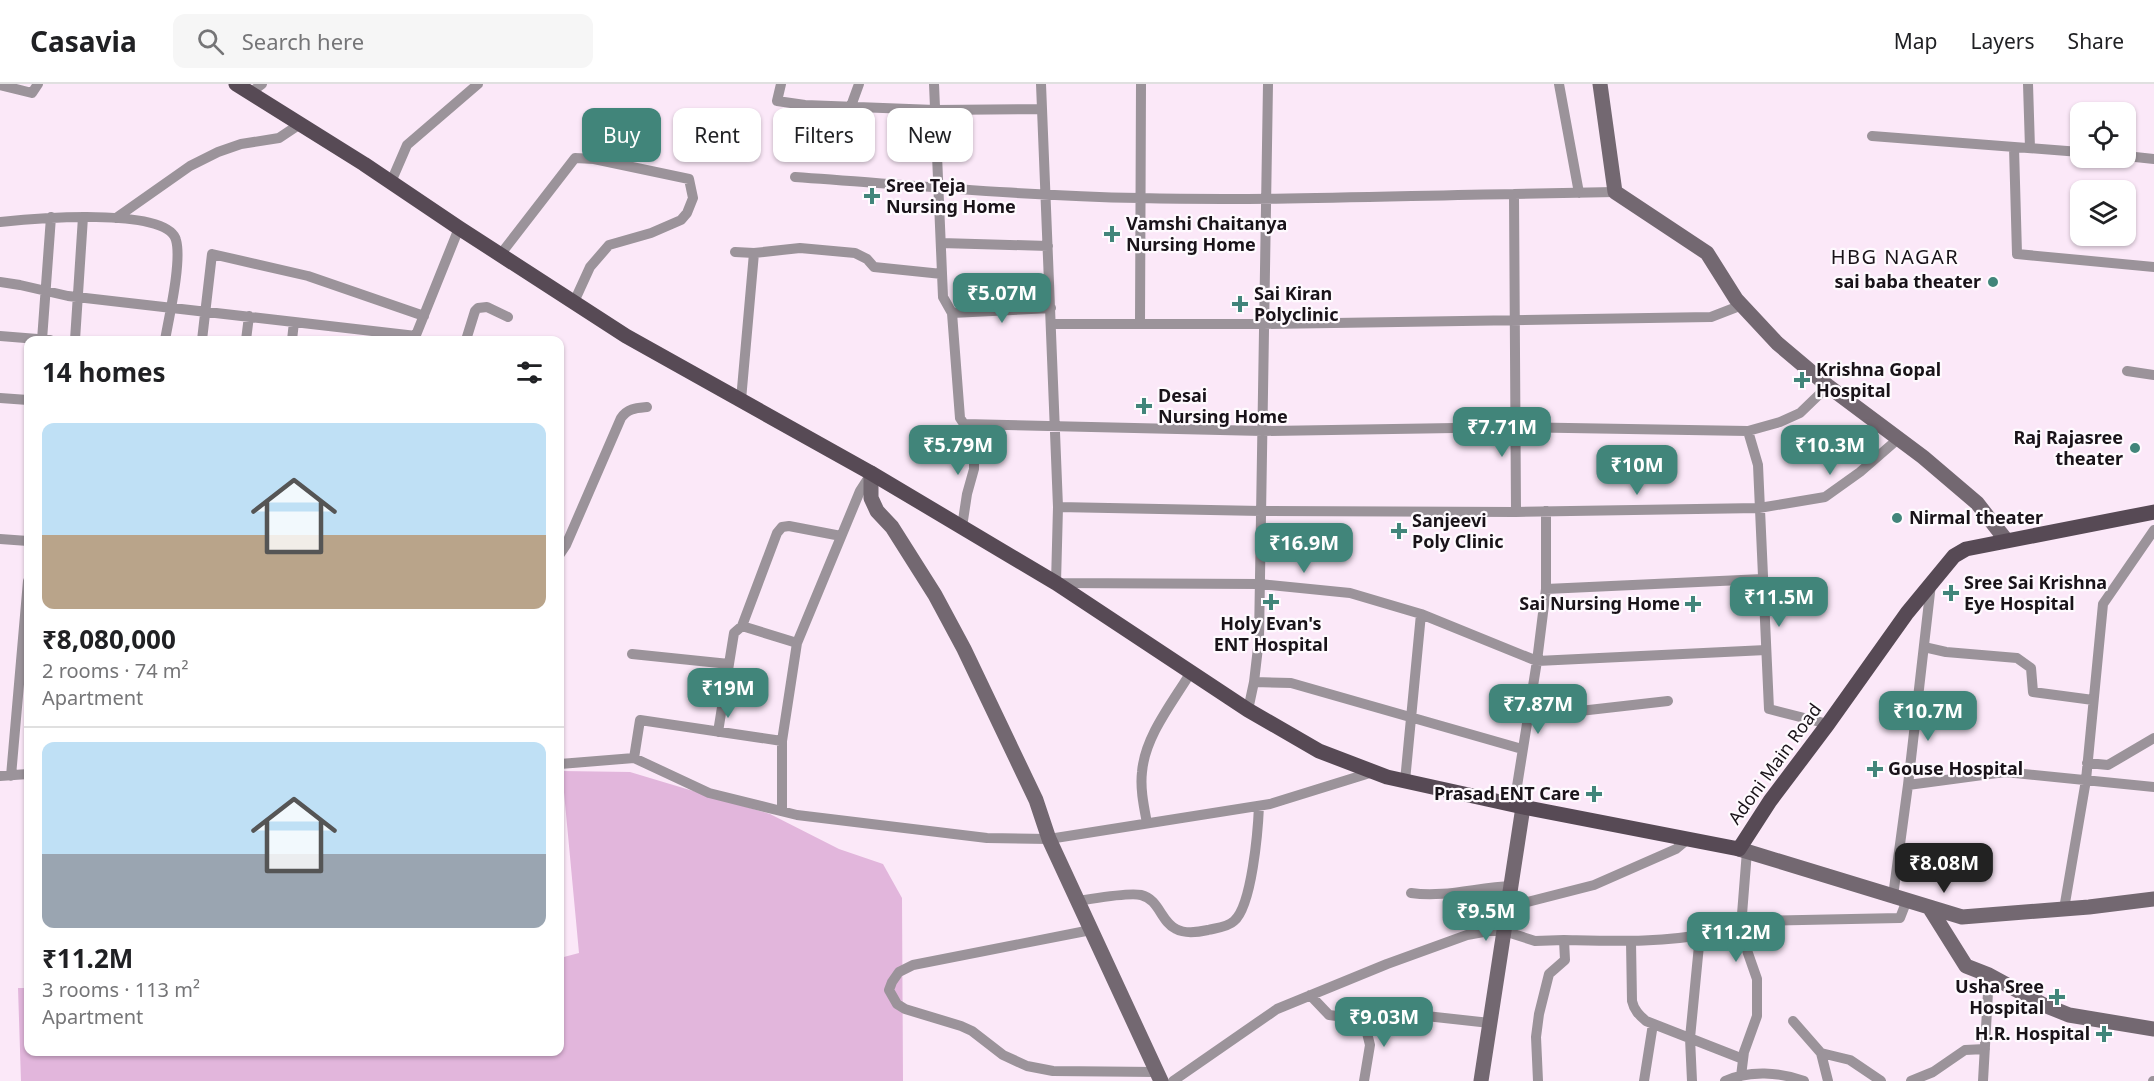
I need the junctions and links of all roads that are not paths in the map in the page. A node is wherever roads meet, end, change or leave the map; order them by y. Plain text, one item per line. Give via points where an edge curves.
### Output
1 (39, 84) edge
2 (236, 84) edge
3 (478, 84) edge
4 (781, 84) edge
5 (859, 84) edge
6 (934, 84) edge
7 (1041, 84) edge
8 (1141, 84) edge
9 (1268, 84) edge
10 (1559, 84) edge
11 (1600, 84) edge
12 (2028, 84) edge
13 (0, 85) edge
14 (256, 89) edge
15 (851, 106) junction
16 (893, 108) edge
17 (935, 108) edge
18 (1042, 109) junction
19 (973, 110) edge
20 (300, 124) junction
21 (1872, 136) dead end
22 (2014, 147) junction
23 (2030, 148) junction
24 (2070, 151) edge
25 (2136, 157) edge
26 (2154, 159) edge
27 (938, 162) edge
28 (795, 177) dead end
29 (391, 182) junction
30 (939, 187) junction
31 (1615, 192) junction
32 (1579, 193) junction
33 (1514, 194) junction
34 (1046, 195) junction
35 (1141, 198) junction
36 (1267, 198) junction
37 (51, 217) junction
38 (83, 217) junction
39 (116, 218) junction
40 (0, 222) edge
41 (459, 228) junction
42 (941, 243) junction
43 (1048, 246) junction
44 (735, 252) dead end
45 (754, 253) junction
46 (500, 255) junction
47 (2154, 267) edge
48 (942, 274) junction
49 (0, 282) edge
50 (46, 291) junction
51 (79, 298) junction
52 (574, 303) junction
53 (1742, 305) junction
54 (170, 308) junction
55 (1051, 308) junction
56 (205, 311) junction
57 (952, 313) junction
58 (249, 316) junction
59 (424, 316) junction
60 (508, 317) dead end
61 (1515, 320) junction
62 (294, 322) junction
63 (1051, 324) junction
64 (1140, 324) junction
65 (1264, 324) junction
66 (365, 335) edge
67 (0, 336) edge
68 (44, 336) edge
69 (75, 336) edge
70 (166, 336) edge
71 (202, 336) edge
72 (246, 336) edge
73 (292, 336) edge
74 (382, 336) edge
75 (416, 336) edge
76 (467, 336) edge
77 (24, 338) edge
78 (2127, 371) dead end
79 (2154, 375) edge
80 (1828, 386) junction
81 (0, 398) edge
82 (24, 400) edge
83 (741, 400) junction
84 (647, 407) dead end
85 (974, 425) junction
86 (1515, 427) junction
87 (1054, 428) junction
88 (1263, 431) junction
89 (1748, 431) junction
90 (1898, 439) junction
91 (871, 473) junction
92 (1058, 507) junction
93 (1759, 508) junction
94 (1261, 511) junction
95 (1546, 511) junction
96 (1516, 512) junction
97 (2154, 512) edge
98 (962, 527) junction
99 (2154, 530) edge
100 (842, 536) junction
101 (0, 539) edge
102 (2006, 540) junction
103 (24, 541) edge
104 (564, 548) edge
105 (1763, 579) junction
106 (1056, 583) junction
107 (1931, 583) junction
108 (1260, 584) junction
109 (1546, 589) junction
110 (1421, 614) junction
111 (742, 626) junction
112 (797, 643) junction
113 (1924, 647) junction
114 (1766, 650) junction
115 (632, 654) dead end
116 (24, 655) edge
117 (1537, 661) junction
118 (729, 664) junction
119 (1191, 672) junction
120 (1254, 682) junction
121 (2093, 700) junction
122 (1668, 701) dead end
123 (1248, 710) junction
124 (1527, 717) junction
125 (1411, 718) junction
126 (1828, 724) junction
127 (718, 732) junction
128 (2154, 738) edge
129 (782, 741) junction
130 (1522, 750) junction
131 (634, 758) junction
132 (2087, 763) junction
133 (564, 764) edge
134 (1373, 771) junction
135 (24, 774) edge
136 (6, 776) edge
137 (2086, 780) junction
138 (1406, 781) junction
139 (1908, 785) junction
140 (2154, 787) edge
141 (1259, 806) junction
142 (1519, 806) junction
143 (782, 811) junction
144 (1147, 823) junction
145 (1049, 839) junction
146 (1688, 839) junction
147 (1743, 850) junction
148 (1511, 886) junction
149 (1411, 893) dead end
150 (1900, 898) junction
151 (2154, 899) edge
152 (1077, 901) junction
153 (1508, 907) junction
154 (1929, 907) junction
155 (2064, 909) junction
156 (1741, 927) junction
157 (1090, 930) junction
158 (1504, 931) junction
159 (1700, 935) junction
160 (1564, 940) junction
161 (1631, 942) junction
162 (1989, 975) junction
163 (1310, 995) junction
164 (1363, 1017) junction
165 (1793, 1021) dead end
166 (1490, 1023) junction
167 (1653, 1024) junction
168 (2154, 1029) edge
169 (1690, 1038) junction
170 (1985, 1049) junction
171 (1821, 1053) junction
172 (1743, 1059) junction
173 (1158, 1076) edge
174 (1741, 1076) junction
175 (1760, 1078) edge
176 (1173, 1081) edge
177 (1364, 1081) edge
178 (1481, 1081) edge
179 (1538, 1081) edge
180 (1644, 1081) edge
181 (1692, 1081) edge
182 (1725, 1081) edge
183 (1804, 1081) edge
184 (1828, 1081) edge
185 (1881, 1081) edge
186 (1911, 1081) edge
187 (1983, 1081) edge

1 - 13 street via 32,93
2 - 14 main road, Adoni Main Road
3 - 29 street via 407,145
4 - 15 street via 777,101
5 - 15 street
6 - 17 street
7 - 18 street
8 - 35 street
9 - 36 street
10 - 32 street
11 - 31 street
12 - 23 street
14 - 20 main road, Adoni Main Road
15 - 16 street
18 - 19 street
18 - 34 street
20 - 29 main road, Adoni Main Road
20 - 39 street via 279,138 242,144 190,166
21 - 22 street
22 - 23 street
22 - 47 street via 2017,254
23 - 24 street
25 - 26 street
27 - 30 street
28 - 30 street
29 - 41 main road, Adoni Main Road
30 - 34 street
30 - 42 street
31 - 32 street
31 - 53 street via 1707,253
32 - 33 street
33 - 36 street
33 - 61 street
34 - 35 street
34 - 43 street
35 - 36 street
35 - 64 street
36 - 65 street
37 - 38 street
37 - 40 street
37 - 50 street
38 - 39 street
38 - 51 street
39 - 54 street via 150,222 173,233 177,261
41 - 46 main road, Adoni Main Road
41 - 59 street
42 - 43 street
42 - 48 street
43 - 55 street
44 - 45 street
45 - 48 street via 800,248 855,253 874,267
45 - 83 street
46 - 52 main road, Adoni Main Road
46 - 52 street via 575,158 689,179 693,198 681,220 609,245 590,267
48 - 57 street via 943,297
49 - 50 street
50 - 51 street
50 - 68 street
51 - 54 street
51 - 69 street
52 - 83 main road, Adoni Main Road
53 - 61 street via 1711,317
53 - 80 street
54 - 56 street
54 - 70 street
55 - 57 street
55 - 63 street
56 - 58 street
56 - 59 street via 212,254 308,276
56 - 71 street
57 - 85 street via 960,418 964,424
58 - 62 street
58 - 72 street
59 - 75 street
60 - 76 street via 487,307 478,308
61 - 65 street
61 - 86 street
62 - 66 street
62 - 73 street
63 - 64 street
63 - 87 street
64 - 65 street
65 - 88 street
66 - 74 street
67 - 77 street
78 - 79 street
80 - 89 street via 1800,413
80 - 90 street
81 - 82 street
83 - 91 main road, Adoni Main Road
84 - 104 street via 632,409 621,417
85 - 87 street
85 - 98 street via 974,469
86 - 88 street
86 - 89 street
86 - 96 street
87 - 88 street
87 - 92 street
88 - 94 street
89 - 93 street via 1758,465
90 - 93 street via 1825,496
90 - 102 street via 1977,503
91 - 98 main road, Adoni Main Road
91 - 100 street
91 - 145 street via 871,498 934,595 963,649 1036,800
92 - 94 street
92 - 106 street
93 - 95 street
93 - 105 street
94 - 96 street
94 - 108 street
95 - 96 street
95 - 109 street
97 - 102 main road, Adoni Main Road
98 - 106 main road, Adoni Main Road
99 - 121 street via 2103,604
100 - 111 street via 782,527 770,548
100 - 112 street
101 - 103 street
102 - 107 main road, Adoni Main Road via 1966,549 1954,556
105 - 109 street
105 - 114 street
106 - 108 street
106 - 119 main road, Adoni Main Road
107 - 113 street
107 - 126 main road, Adoni Main Road
108 - 110 street via 1350,593
108 - 120 street
109 - 117 street
110 - 117 street
110 - 125 street
111 - 112 street
111 - 118 street via 734,633
112 - 129 street
113 - 121 street via 2017,658 2031,668 2034,693
113 - 139 street
114 - 117 street
114 - 126 street via 1769,709
115 - 118 street
116 - 136 street
117 - 124 street
118 - 127 street
119 - 123 main road, Adoni Main Road
119 - 144 street via 1151,740 1142,772
120 - 123 street
120 - 125 street via 1291,683
121 - 132 street
122 - 124 street
123 - 134 main road, Adoni Main Road via 1319,751
124 - 130 street
125 - 130 street
125 - 138 street
126 - 147 main road, Adoni Main Road via 1770,801
127 - 129 street
127 - 131 street via 640,720
128 - 132 street via 2108,765
129 - 143 street
130 - 142 street
131 - 133 street
131 - 143 street via 709,794
132 - 137 street
134 - 138 main road, Adoni Main Road
134 - 141 street
135 - 136 street
137 - 139 street via 2005,772
137 - 140 street
137 - 155 street
138 - 142 main road, Adoni Main Road
139 - 150 street
141 - 144 street
141 - 152 street via 1256,854 1243,907 1227,926 1203,931 1175,929 1153,900 1138,894
142 - 146 main road, Adoni Main Road
142 - 148 street
143 - 145 street via 987,838
144 - 145 street
145 - 152 street
146 - 147 main road, Adoni Main Road
146 - 153 street via 1676,849 1594,885
147 - 150 street
147 - 156 street
148 - 149 street via 1442,894
148 - 153 street
150 - 154 street
150 - 156 street via 1900,918 1751,921
151 - 155 street
152 - 157 street
153 - 158 street
154 - 155 street via 1962,917
154 - 162 street via 1966,966
156 - 159 street
156 - 172 street via 1757,979 1758,1016
157 - 173 street
157 - 173 street via 914,964 899,972 889,990 892,999 905,1009 972,1031 1003,1055 1027,1066 1053,1071
158 - 160 street via 1535,940
158 - 163 street via 1467,935
158 - 166 street
159 - 161 street
159 - 169 street
160 - 161 street
160 - 179 street via 1565,960 1549,975 1539,1014
161 - 167 street via 1632,1001 1634,1008
162 - 168 street via 2069,1014
162 - 170 street
163 - 164 street via 1329,1014
163 - 176 street via 1277,1009
164 - 166 street via 1417,1015
164 - 177 street via 1370,1045
165 - 171 street
166 - 178 street
167 - 169 street
167 - 180 street
169 - 172 street
169 - 181 street
170 - 186 street via 1965,1050 1933,1072
170 - 187 street
171 - 184 street
171 - 185 street via 1850,1060
172 - 174 street
174 - 175 street
174 - 182 street
175 - 183 street via 1779,1074

